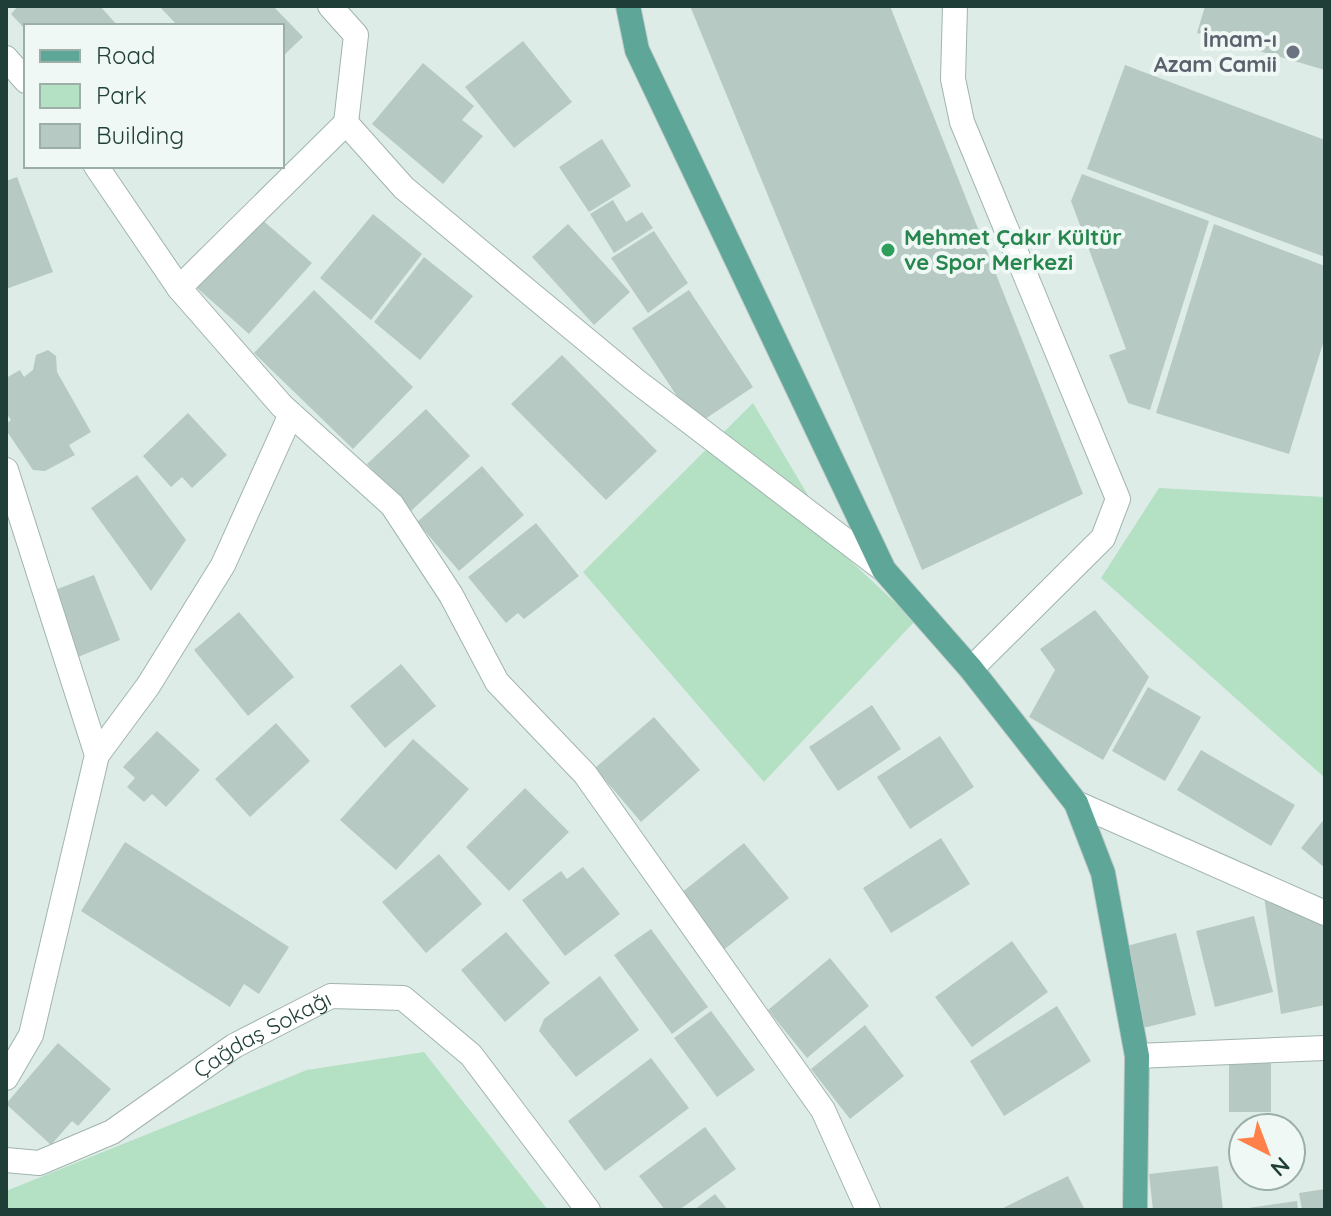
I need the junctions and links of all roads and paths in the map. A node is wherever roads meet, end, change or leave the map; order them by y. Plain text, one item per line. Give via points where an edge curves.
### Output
1 (330, 6) edge
2 (628, 6) edge
3 (955, 6) edge
4 (6, 58) edge
5 (24, 79) edge
6 (346, 123) junction
7 (97, 168) edge
8 (179, 288) junction
9 (291, 414) junction
10 (6, 470) edge
11 (884, 570) junction
12 (971, 669) junction
13 (97, 755) junction
14 (1076, 803) junction
15 (1325, 913) edge
16 (1325, 1048) edge
17 (1137, 1056) junction
18 (6, 1078) edge
19 (6, 1160) edge
20 (588, 1210) edge
21 (868, 1210) edge
22 (1135, 1210) edge

1 - 6 street via 356,35
2 - 11 main road via 637,50
3 - 12 street via 953,79 962,122 1118,499 1103,538
4 - 5 street
6 - 8 street
6 - 11 street via 404,188 589,342
7 - 8 street
8 - 9 street
9 - 13 street via 223,565 148,686
9 - 21 street via 392,505 451,595 497,682 585,774 823,1110
10 - 13 street
11 - 12 main road
12 - 14 main road
13 - 18 street via 31,1035
14 - 15 street
14 - 17 main road via 1103,873
16 - 17 street
17 - 22 main road
19 - 20 street, Çağdaş Sokağı via 39,1163 112,1132 234,1046 331,996 403,998 471,1055

